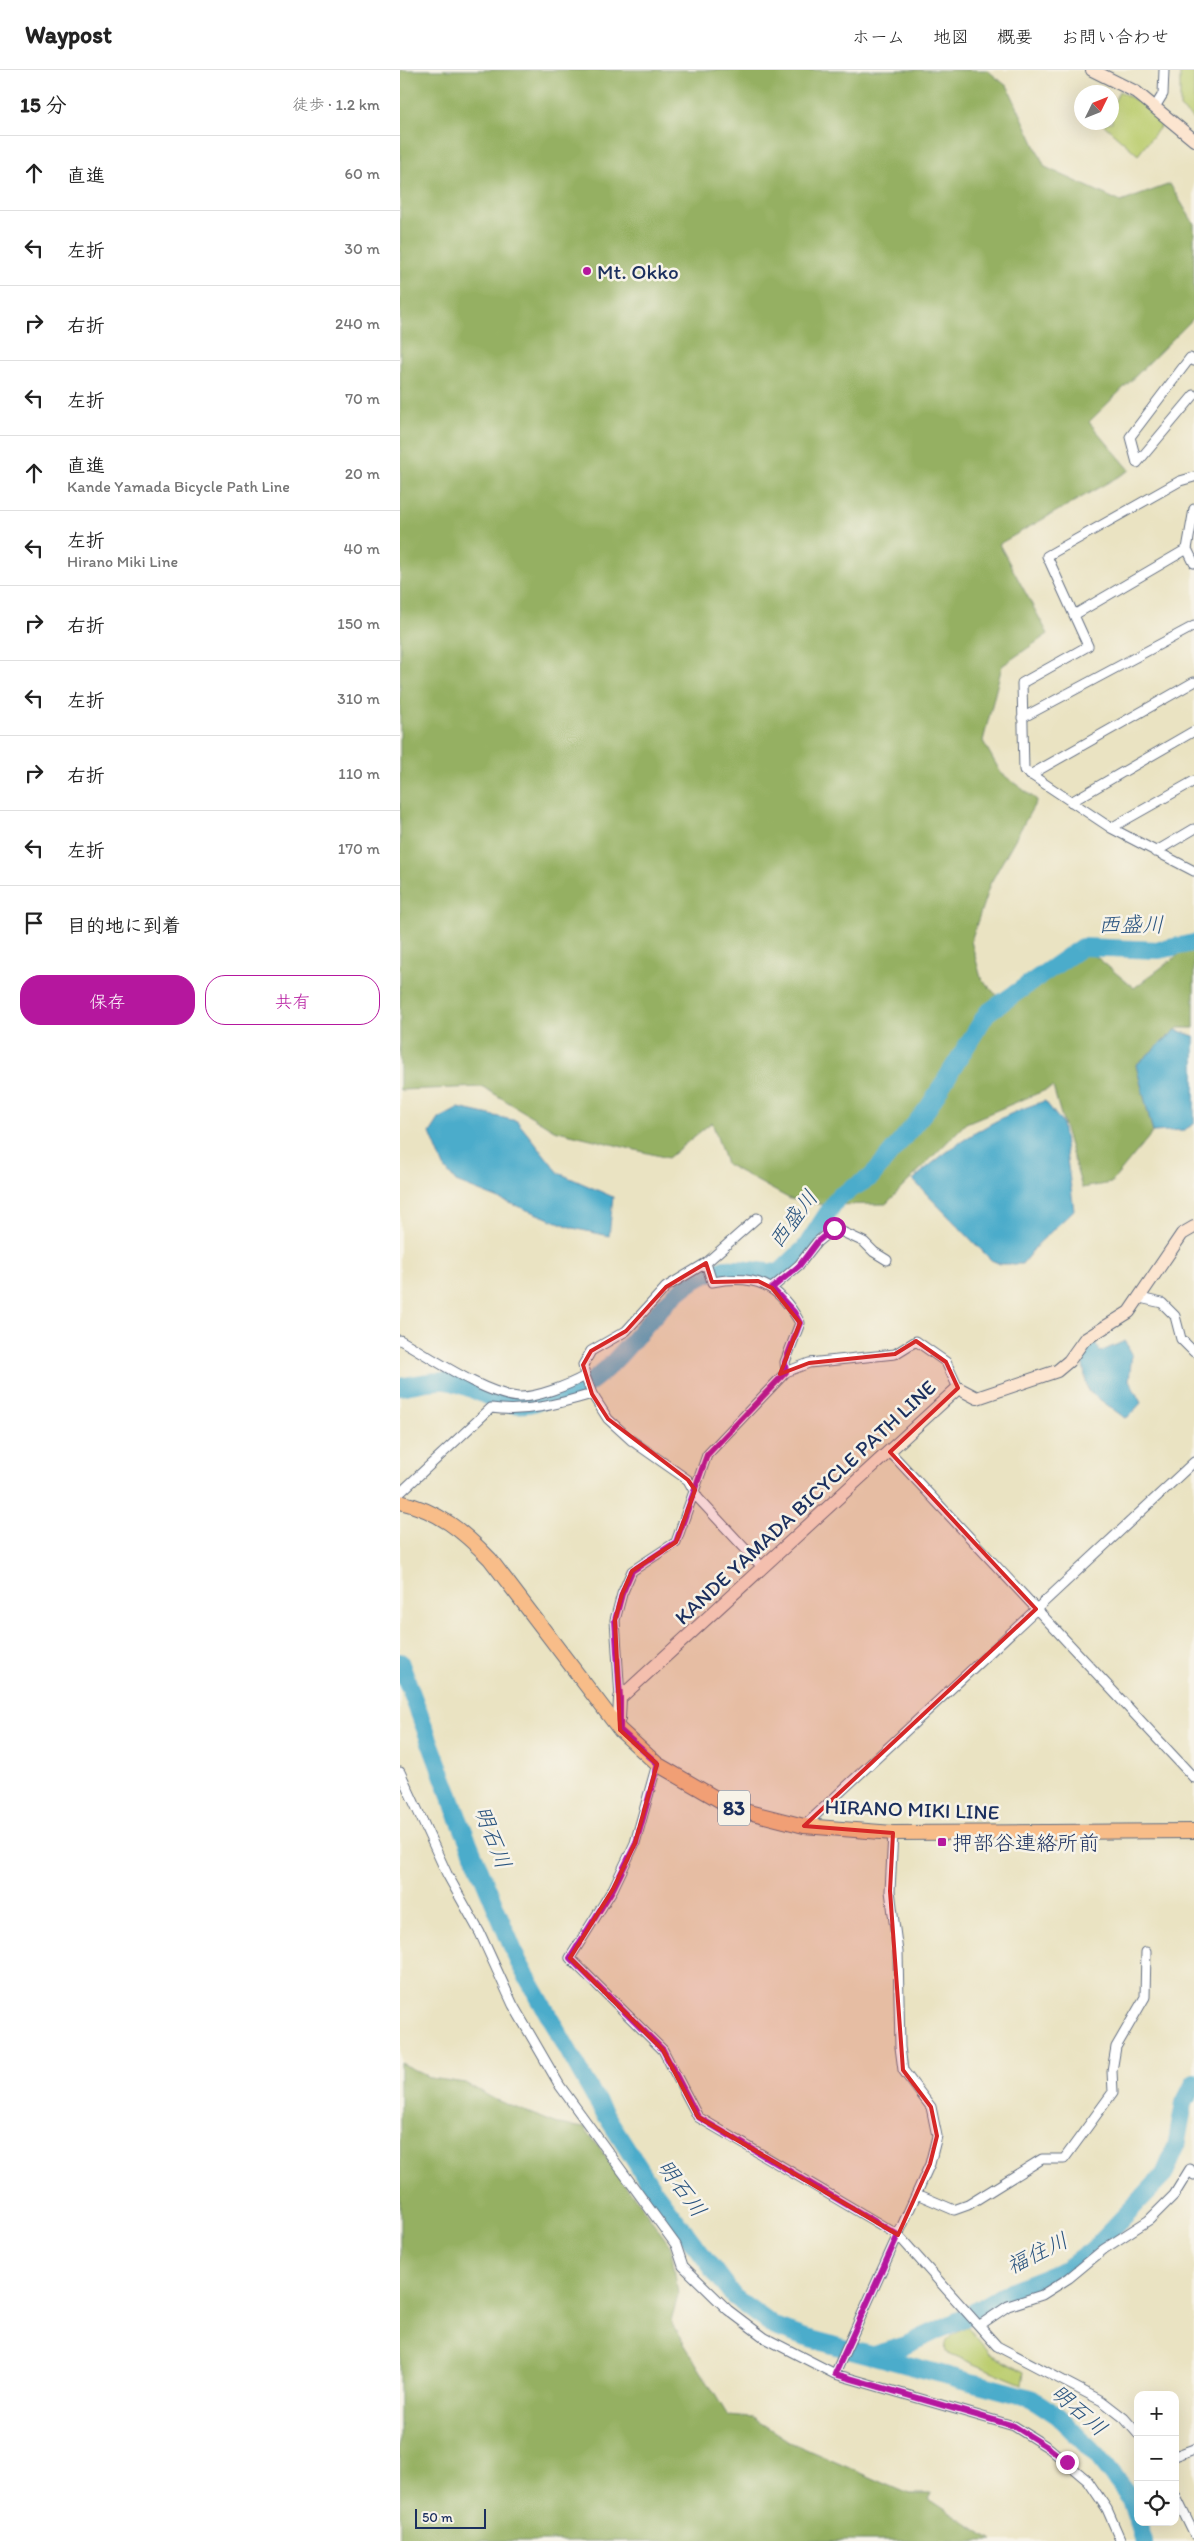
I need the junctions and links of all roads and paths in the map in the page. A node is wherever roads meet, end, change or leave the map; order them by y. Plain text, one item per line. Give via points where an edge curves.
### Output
1 (1092, 70) edge
2 (1164, 70) edge
3 (1155, 107) junction
4 (1194, 140) edge
5 (1194, 361) edge
6 (1194, 396) edge
7 (1194, 477) edge
8 (1194, 509) edge
9 (1187, 549) junction
10 (1194, 563) edge
11 (1074, 615) junction
12 (1194, 626) edge
13 (1194, 682) edge
14 (1022, 718) junction
15 (1194, 731) edge
16 (1030, 775) junction
17 (1194, 781) edge
18 (1071, 802) junction
19 (1111, 828) junction
20 (1194, 829) edge
21 (1155, 852) junction
22 (1194, 871) edge
23 (757, 1218) dead end
24 (1194, 1227) edge
25 (887, 1260) dead end
26 (706, 1263) junction
27 (772, 1288) junction
28 (1140, 1298) junction
29 (400, 1340) edge
30 (1194, 1352) edge
31 (786, 1372) junction
32 (585, 1376) junction
33 (958, 1388) junction
34 (592, 1394) junction
35 (890, 1452) junction
36 (1194, 1462) edge
37 (695, 1490) junction
38 (400, 1493) edge
39 (400, 1502) edge
40 (764, 1568) junction
41 (1036, 1609) junction
42 (620, 1698) junction
43 (620, 1725) junction
44 (658, 1764) junction
45 (400, 1772) edge
46 (1194, 1778) edge
47 (804, 1826) junction
48 (1194, 1830) edge
49 (893, 1833) junction
50 (1146, 1952) dead end
51 (1194, 2175) edge
52 (917, 2194) junction
53 (898, 2235) junction
54 (980, 2325) junction
55 (835, 2374) junction
56 (1134, 2429) edge
57 (1194, 2449) edge
58 (1179, 2455) edge
59 (1179, 2503) edge
60 (1194, 2534) edge
61 (1121, 2541) edge

1 - 3 main road via 1136,92
2 - 3 street via 1163,94
3 - 4 main road
5 - 6 street via 1190,358 1130,437 1137,463
7 - 11 street via 1180,481 1047,556
8 - 9 street
9 - 10 street
9 - 11 street
11 - 14 street via 1088,646 1022,684
12 - 14 street
13 - 16 street
14 - 16 street via 1024,770
15 - 18 street
16 - 18 street
17 - 19 street
18 - 19 street
19 - 21 street
20 - 21 street
21 - 22 street
23 - 26 street
24 - 28 main road, KANDE YAMADA BICYCLE PATH LINE via 1182,1234
25 - 27 street via 864,1242 834,1228 817,1242 799,1266
26 - 27 street via 712,1282 758,1280
26 - 32 street via 666,1288 626,1331 591,1350 583,1365
27 - 31 street via 800,1323 785,1362
28 - 30 street via 1162,1303 1174,1316 1181,1339
28 - 33 main road, KANDE YAMADA BICYCLE PATH LINE via 1129,1312 1084,1340 1057,1371 977,1398
29 - 32 street via 503,1394 521,1397 568,1385
31 - 33 street via 809,1364 895,1354 916,1341 946,1362
31 - 37 street via 707,1455
32 - 34 street
33 - 35 main road, KANDE YAMADA BICYCLE PATH LINE
34 - 37 street via 608,1419 688,1480
34 - 38 street via 554,1406 521,1410 491,1408
35 - 40 main road, KANDE YAMADA BICYCLE PATH LINE
35 - 41 street
36 - 41 street
37 - 40 street via 698,1498
37 - 42 street via 676,1542 632,1571 622,1594 615,1620
39 - 43 main road, HIRANO MIKI LINE / 83 via 448,1521 465,1533 490,1559
40 - 42 main road, KANDE YAMADA BICYCLE PATH LINE
41 - 46 street
41 - 47 street
42 - 43 main road
43 - 44 main road, HIRANO MIKI LINE / 83
44 - 47 main road, HIRANO MIKI LINE / 83 via 733,1808
44 - 53 street via 636,1843 613,1889 570,1958 663,2050 698,2117
45 - 55 street via 513,2005 560,2086 676,2245 683,2266 728,2310 765,2338
47 - 49 main road, HIRANO MIKI LINE / 83
48 - 49 main road, HIRANO MIKI LINE / 83
49 - 52 street via 890,1891 898,1952 903,2070 931,2107 937,2136 930,2164
50 - 52 street via 1145,1997 1116,2047 1113,2092 1064,2158 1042,2159 968,2205 954,2210
51 - 54 street via 1190,2169 1174,2195 1149,2220 1104,2249 1069,2278 1042,2295 1008,2306
52 - 53 street
53 - 54 street
53 - 55 street
54 - 56 street via 997,2346 1102,2402
55 - 61 street via 1014,2426 1049,2448 1088,2481 1107,2509
57 - 58 street
59 - 60 street

